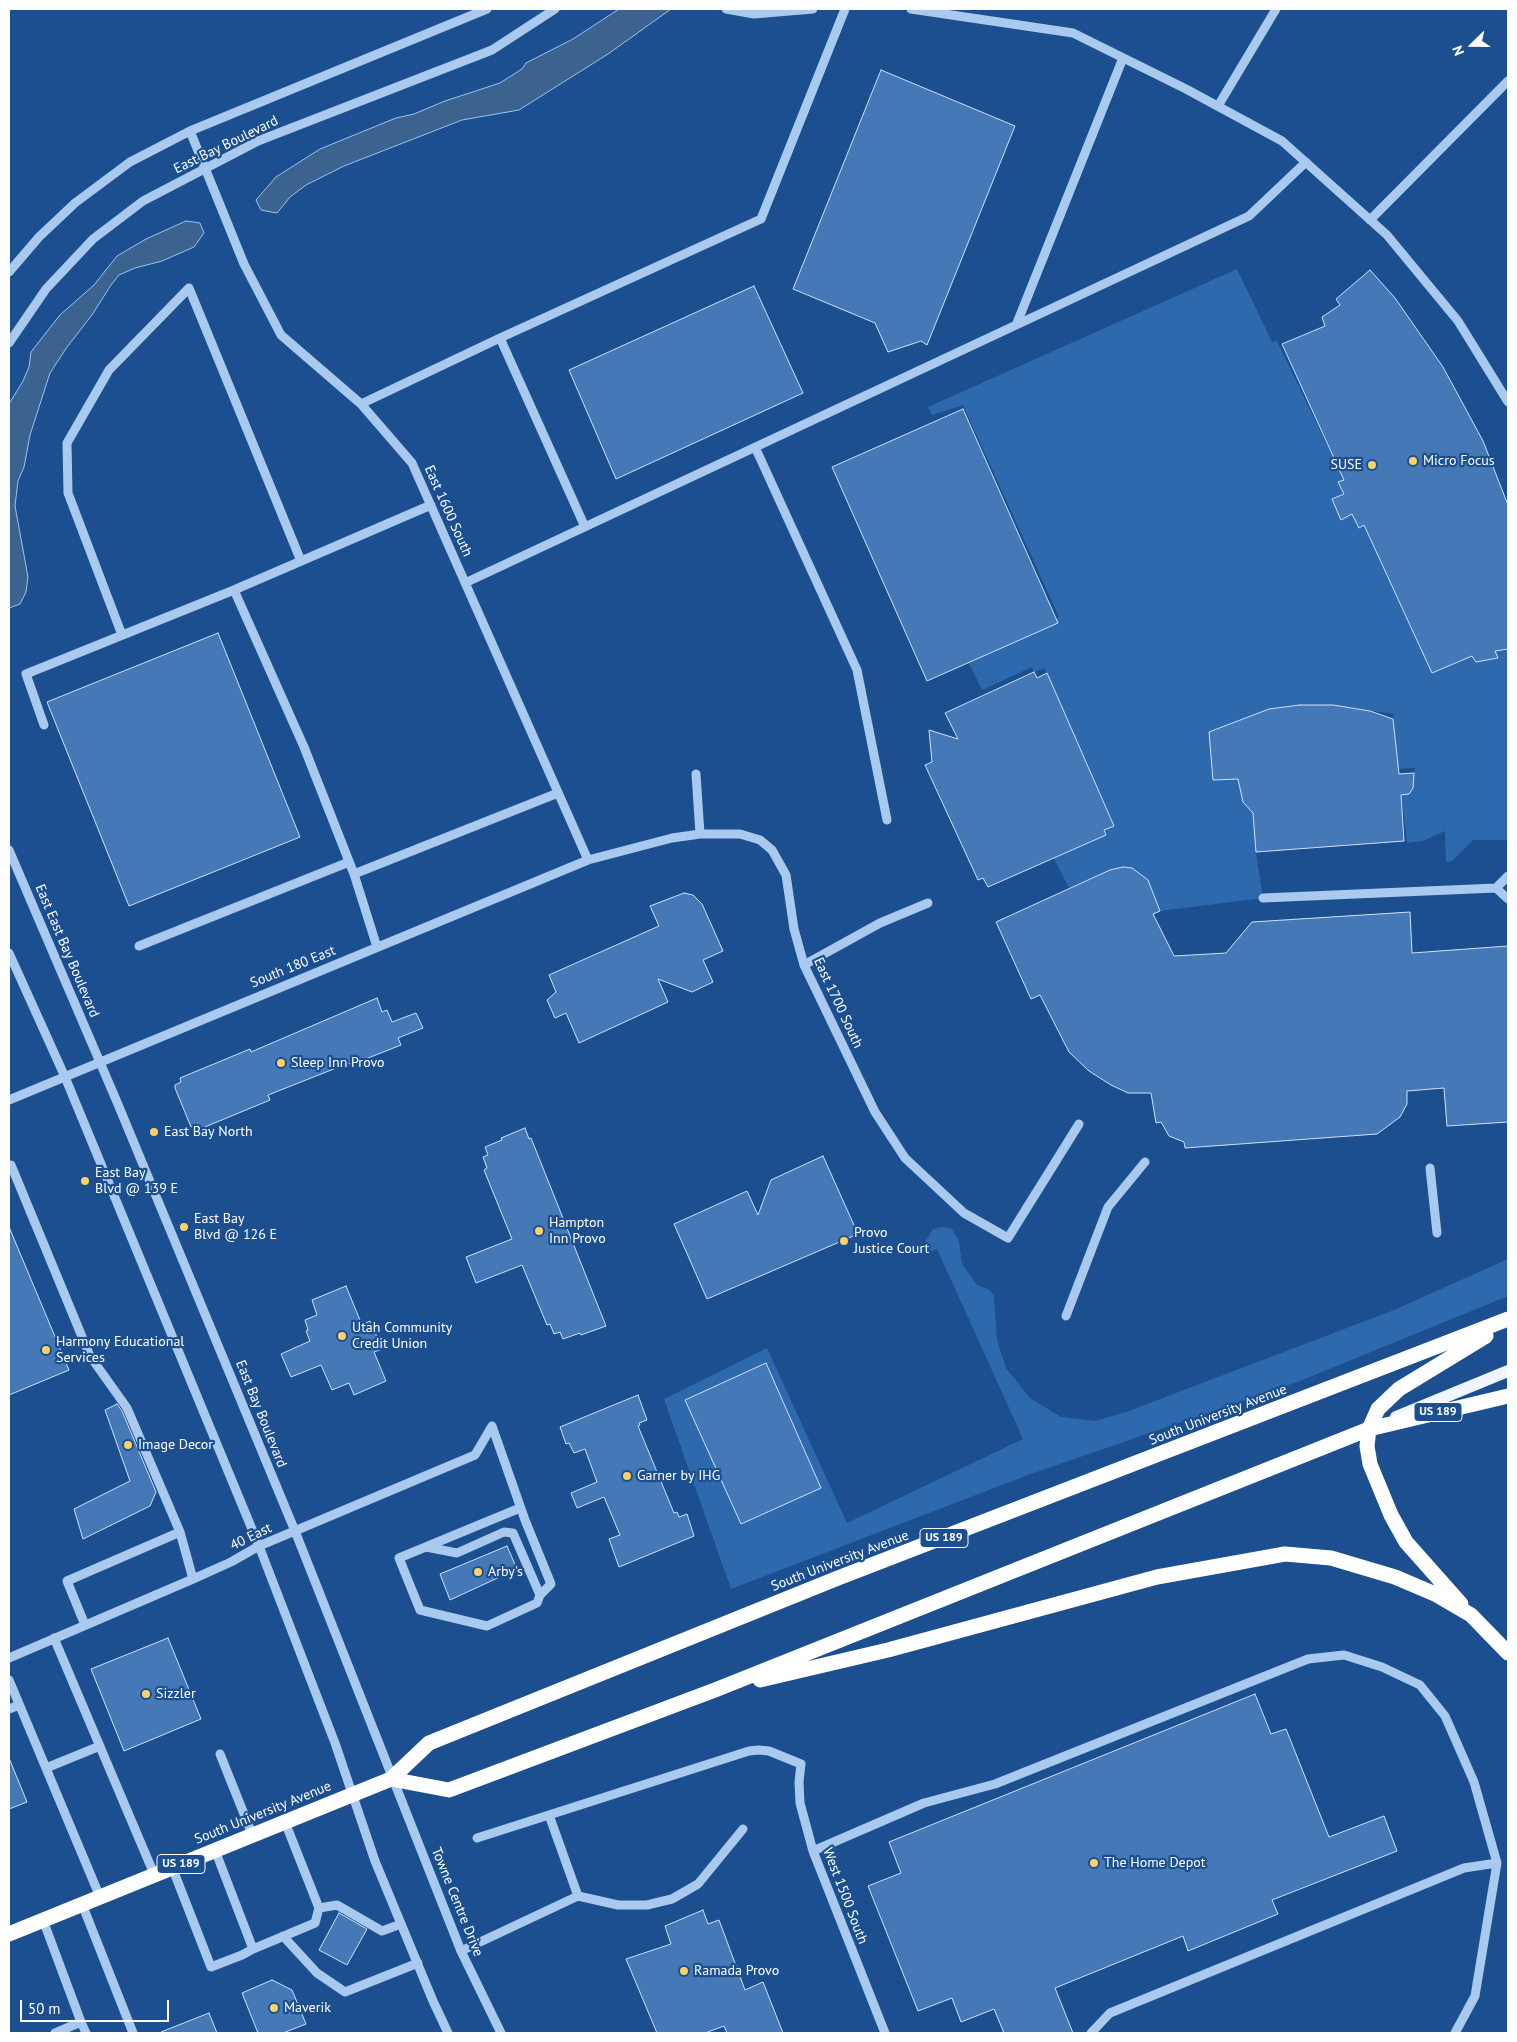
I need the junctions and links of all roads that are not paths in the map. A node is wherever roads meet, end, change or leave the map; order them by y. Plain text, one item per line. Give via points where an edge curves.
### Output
1 (487, 9) edge
2 (556, 9) edge
3 (726, 9) edge
4 (813, 9) edge
5 (845, 9) edge
6 (910, 9) edge
7 (1276, 9) edge
8 (753, 11) edge
9 (1123, 58) junction
10 (1508, 81) edge
11 (1218, 106) junction
12 (190, 131) junction
13 (1306, 162) junction
14 (206, 170) junction
15 (1370, 220) junction
16 (9, 272) edge
17 (1017, 323) junction
18 (500, 338) junction
19 (9, 343) edge
20 (1508, 400) edge
21 (361, 404) junction
22 (755, 447) junction
23 (431, 505) junction
24 (585, 527) junction
25 (301, 561) junction
26 (465, 582) junction
27 (234, 590) junction
28 (122, 635) junction
29 (44, 725) dead end
30 (696, 774) dead end
31 (558, 793) junction
32 (887, 820) dead end
33 (700, 834) junction
34 (9, 850) edge
35 (588, 860) junction
36 (349, 862) junction
37 (354, 874) junction
38 (1508, 876) edge
39 (1496, 888) junction
40 (1263, 898) dead end
41 (1508, 899) edge
42 (928, 903) dead end
43 (139, 946) dead end
44 (377, 947) junction
45 (9, 952) edge
46 (804, 965) junction
47 (99, 1063) junction
48 (64, 1076) junction
49 (9, 1100) edge
50 (1079, 1124) dead end
51 (1145, 1162) dead end
52 (9, 1166) edge
53 (1430, 1168) dead end
54 (1437, 1233) dead end
55 (1066, 1316) dead end
56 (1508, 1320) edge
57 (1508, 1371) edge
58 (1508, 1396) edge
59 (1368, 1429) junction
60 (520, 1508) junction
61 (295, 1531) junction
62 (180, 1532) junction
63 (259, 1546) junction
64 (426, 1547) junction
65 (193, 1579) junction
66 (540, 1595) junction
67 (1471, 1615) junction
68 (85, 1625) junction
69 (54, 1638) junction
70 (1508, 1653) edge
71 (9, 1658) edge
72 (9, 1680) edge
73 (714, 1690) junction
74 (19, 1705) junction
75 (9, 1709) edge
76 (100, 1746) junction
77 (220, 1754) dead end
78 (46, 1768) junction
79 (391, 1779) junction
80 (353, 1794) junction
81 (548, 1815) junction
82 (285, 1822) junction
83 (743, 1829) dead end
84 (252, 1834) junction
85 (478, 1838) dead end
86 (215, 1850) junction
87 (812, 1851) junction
88 (1497, 1863) junction
89 (172, 1867) junction
90 (154, 1874) junction
91 (578, 1896) junction
92 (100, 1897) junction
93 (82, 1904) junction
94 (319, 1908) junction
95 (43, 1920) junction
96 (401, 1924) junction
97 (9, 1934) edge
98 (283, 1936) junction
99 (253, 1949) junction
100 (461, 1951) junction
101 (418, 1963) junction
102 (82, 2022) junction
103 (55, 2033) edge
104 (86, 2033) edge
105 (133, 2033) edge
106 (448, 2033) edge
107 (501, 2033) edge
108 (885, 2033) edge
109 (1091, 2033) edge
110 (1455, 2033) edge

1 - 12 street, East Bay Boulevard
2 - 14 street, East Bay Boulevard via 492,50 258,141
3 - 8 street
4 - 8 street
5 - 18 street via 762,220
6 - 9 street via 1073,33
7 - 11 street
9 - 11 street
9 - 17 street
10 - 15 street
11 - 13 street via 1282,141
12 - 14 street, East 1600 South
12 - 16 street, East Bay Boulevard via 130,162 75,203 39,237
13 - 15 street
13 - 17 street via 1250,216
14 - 19 street, East Bay Boulevard via 143,201 93,239 46,289
14 - 21 street, East 1600 South via 244,264 281,335
15 - 20 street via 1387,235 1458,321
17 - 22 street
18 - 21 street
18 - 24 street
21 - 23 street, East 1600 South via 412,463
22 - 24 street
22 - 32 street via 857,670
23 - 25 street
23 - 26 street, East 1600 South
24 - 26 street
25 - 27 street
25 - 28 street via 189,288 109,370 67,443 68,493
26 - 31 street, East 1600 South
27 - 28 street
27 - 36 street via 304,747
28 - 29 street via 26,674
30 - 33 street
31 - 35 street, East 1600 South
31 - 37 street
33 - 35 street, East 1700 South
33 - 46 street, East 1700 South via 740,834 760,840 772,850 786,875 794,929
34 - 47 street, East East Bay Boulevard
35 - 44 street, South 180 East
36 - 37 street
36 - 43 street
37 - 44 street
38 - 39 street
39 - 40 street
39 - 41 street
42 - 46 street via 880,923
44 - 47 street, South 180 East
45 - 48 street
46 - 50 street, East 1700 South via 875,1112 905,1158 964,1213 1008,1238
47 - 48 street, South 180 East
47 - 61 street, East Bay Boulevard
48 - 49 street, South 180 East
48 - 63 street
51 - 55 street via 1108,1207
52 - 62 street via 90,1356 127,1408
53 - 54 street
56 - 59 highway via 1399,1389 1378,1409
56 - 79 highway, South University Avenue / US 189 via 838,1578 430,1743
57 - 59 main road
58 - 59 highway, US 189
59 - 67 highway via 1370,1464 1391,1515 1415,1552
59 - 73 highway, US 189
60 - 61 street, 40 East via 492,1426 474,1455
60 - 64 street
60 - 66 street via 551,1584
61 - 63 street, 40 East
61 - 79 street, East Bay Boulevard
62 - 65 street
62 - 68 street via 67,1581
63 - 65 street, 40 East
63 - 80 street
64 - 66 street via 458,1553 504,1532 513,1533
64 - 66 street via 399,1558 420,1610 487,1626 537,1603
65 - 68 street, 40 East
67 - 70 highway
67 - 73 highway via 1395,1577 1331,1558 1285,1554 1157,1577 888,1650
68 - 69 street, 40 East
69 - 71 street, 40 East
69 - 76 street
72 - 74 street
73 - 79 highway, US 189 via 449,1790
74 - 75 street
74 - 78 street
76 - 78 street
76 - 90 street
77 - 84 street
78 - 92 street
79 - 80 highway, South University Avenue / US 189
79 - 100 street, Towne Centre Drive
80 - 82 highway, South University Avenue / US 189
80 - 96 street via 375,1861
81 - 85 street
81 - 87 street, West 1500 South via 749,1751 769,1751 801,1764 800,1803
81 - 91 street
82 - 84 highway, South University Avenue / US 189
82 - 94 street
83 - 91 street via 698,1884 672,1898 647,1905 618,1905
84 - 86 highway, South University Avenue / US 189
86 - 89 highway, South University Avenue / US 189
86 - 99 street
87 - 88 street via 924,1804 995,1784 1308,1660 1344,1654 1420,1685 1445,1716 1474,1782
87 - 108 street, West 1500 South
88 - 109 street via 1464,1868 1110,2012
88 - 110 street via 1475,1996
89 - 90 highway, South University Avenue / US 189
89 - 99 street via 211,1967
90 - 92 highway, South University Avenue / US 189
91 - 100 street
92 - 93 highway, South University Avenue / US 189
93 - 95 highway, South University Avenue / US 189
93 - 105 street
94 - 96 street via 337,1905 382,1932
94 - 98 street via 315,1923
95 - 97 highway, South University Avenue / US 189
95 - 102 street
96 - 101 street
98 - 99 street
98 - 101 street via 316,1973 345,1992
100 - 107 street, Towne Centre Drive
101 - 106 street
102 - 103 street
102 - 104 street

